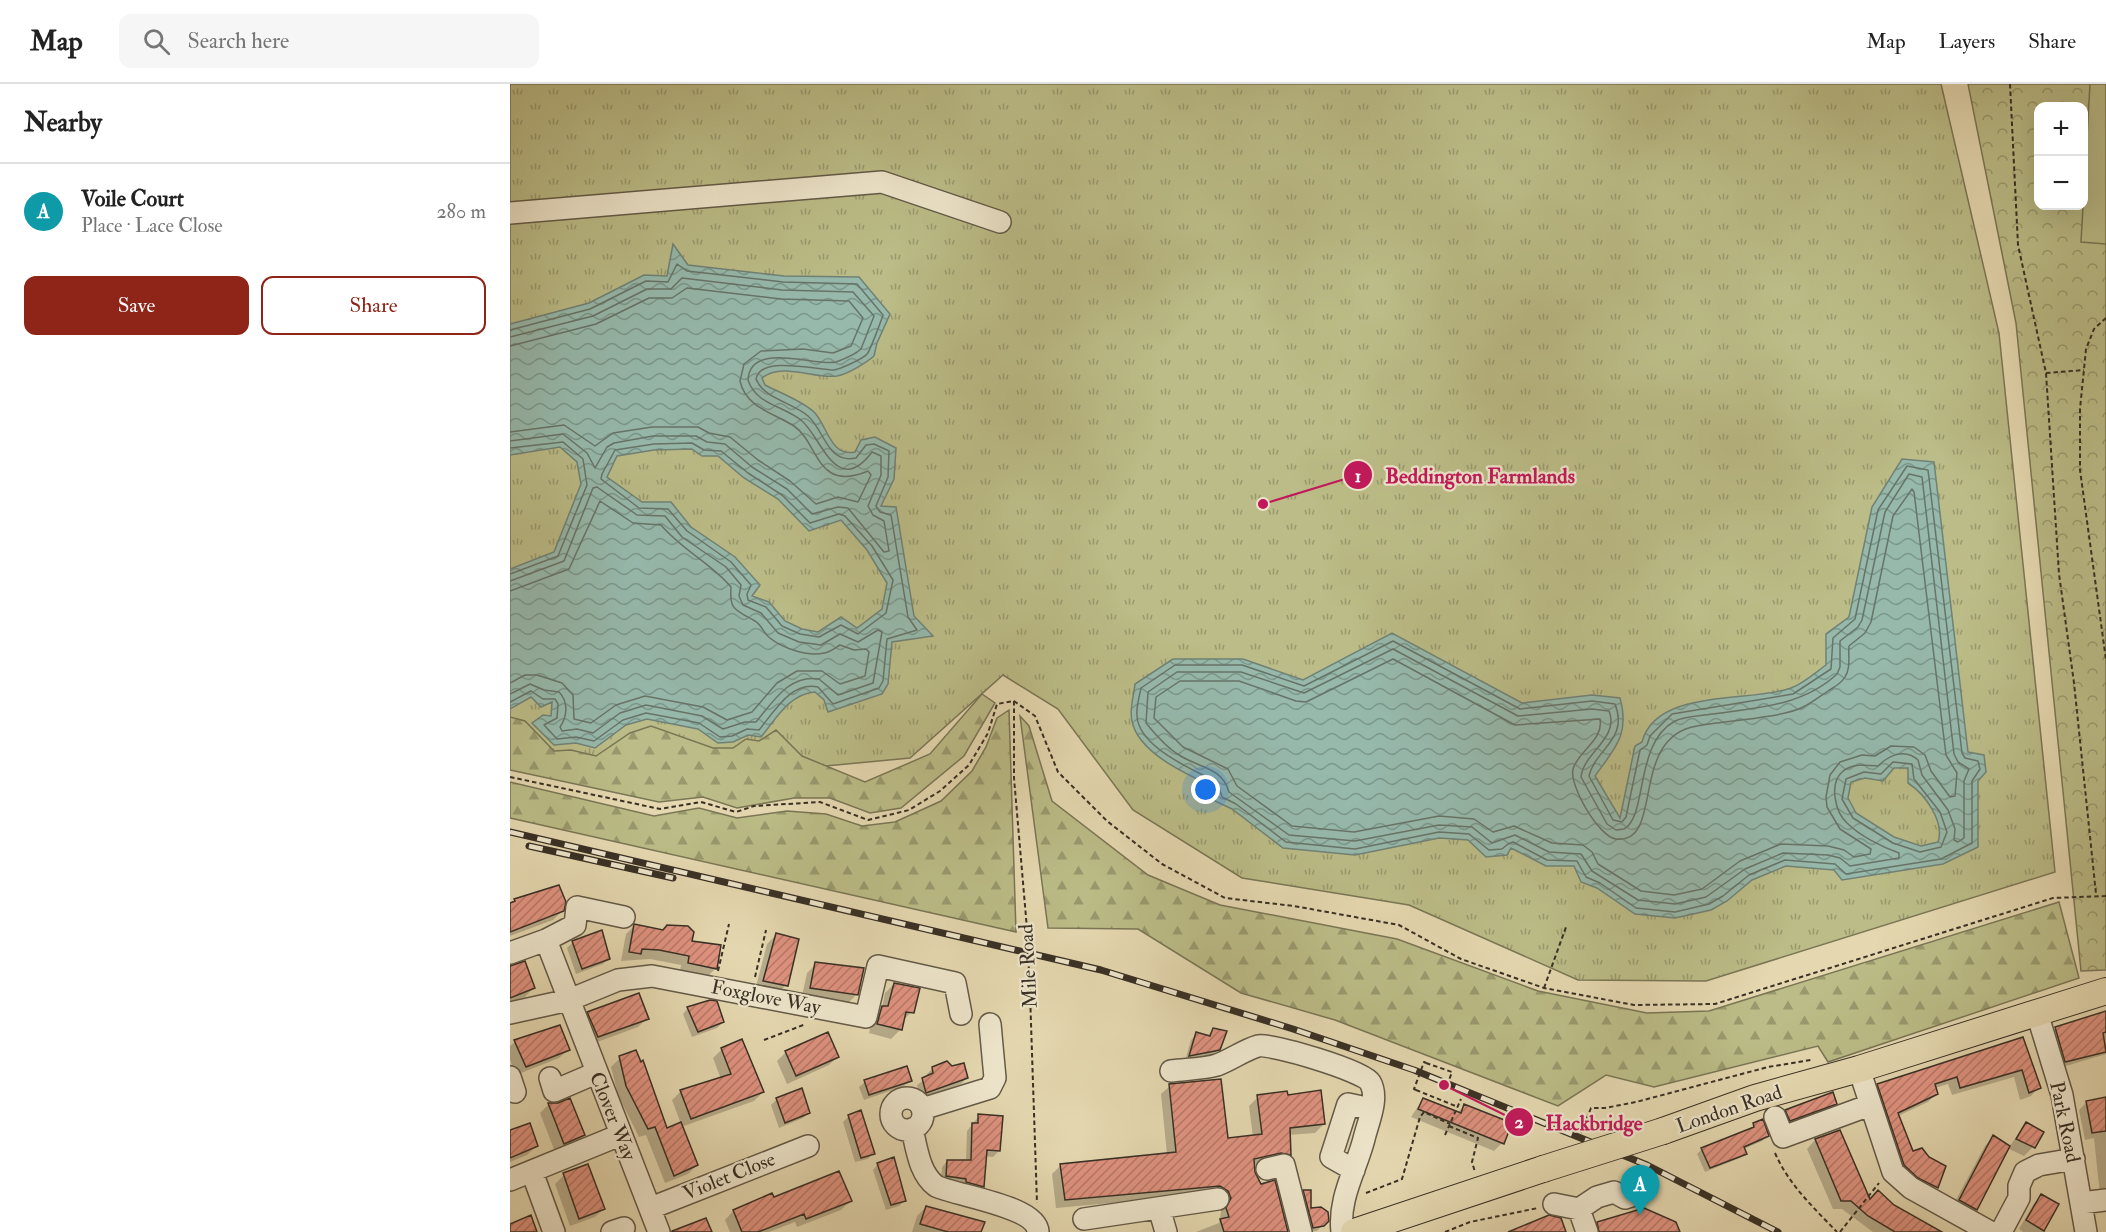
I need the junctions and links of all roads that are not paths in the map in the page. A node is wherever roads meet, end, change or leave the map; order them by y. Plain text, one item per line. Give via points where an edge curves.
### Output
1 (510, 213) edge
2 (1000, 222) dead end
3 (624, 917) dead end
4 (546, 940) junction
5 (510, 953) edge
6 (2106, 991) edge
7 (569, 1000) junction
8 (510, 1013) edge
9 (2037, 1013) junction
10 (961, 1014) dead end
11 (990, 1024) dead end
12 (1859, 1069) junction
13 (1171, 1071) dead end
14 (596, 1073) junction
15 (550, 1078) dead end
16 (1870, 1105) junction
17 (922, 1109) junction
18 (1775, 1117) dead end
19 (912, 1129) junction
20 (620, 1135) junction
21 (808, 1146) dead end
22 (2074, 1159) junction
23 (1267, 1169) dead end
24 (532, 1172) junction
25 (510, 1180) edge
26 (1640, 1193) dead end
27 (1218, 1199) dead end
28 (2106, 1200) edge
29 (2081, 1203) junction
30 (1554, 1204) road end
31 (651, 1208) junction
32 (1159, 1208) junction
33 (1579, 1209) junction
34 (1084, 1219) dead end
35 (1038, 1229) edge
36 (554, 1232) edge
37 (659, 1232) edge
38 (1166, 1232) edge
39 (1301, 1232) edge
40 (1342, 1232) edge
41 (1354, 1232) edge
42 (1587, 1232) edge
43 (1990, 1232) edge
44 (2001, 1232) edge
45 (2085, 1232) edge

1 - 2 street via 882,182
3 - 4 street via 578,907 575,925
4 - 5 street
4 - 7 street, Clover Way
6 - 9 main road, London Road
7 - 8 street, Foxglove Way
7 - 10 street, Foxglove Way via 618,980 652,976 866,1017 878,966 955,983
7 - 14 street, Clover Way
9 - 12 main road, London Road
9 - 22 street, Park Road via 2062,1095
11 - 17 street via 995,1078 990,1088
12 - 16 street
12 - 41 main road, London Road, bridge via 1755,1098
13 - 40 street via 1216,1065 1260,1045 1329,1062 1370,1081 1371,1109 1341,1206
14 - 15 street via 554,1091
14 - 20 street, Clover Way
16 - 18 street via 1783,1137
16 - 43 street via 1893,1172 1911,1188
17 - 19 street via 920,1123
17 - 19 street via 911,1099 900,1100 893,1107 893,1122
19 - 35 street via 928,1180 936,1186 1016,1211
20 - 24 street
20 - 31 street, Clover Way
21 - 31 street, Violet Close
22 - 29 street, Park Road
22 - 44 street via 2039,1165 2025,1172 2019,1198
23 - 39 street via 1284,1165
24 - 25 street
24 - 36 street
26 - 33 street via 1625,1198 1614,1192
27 - 32 street
28 - 29 street
29 - 45 street, Park Road
30 - 33 street
31 - 37 street, Clover Way
32 - 34 street
32 - 38 street
33 - 42 street

